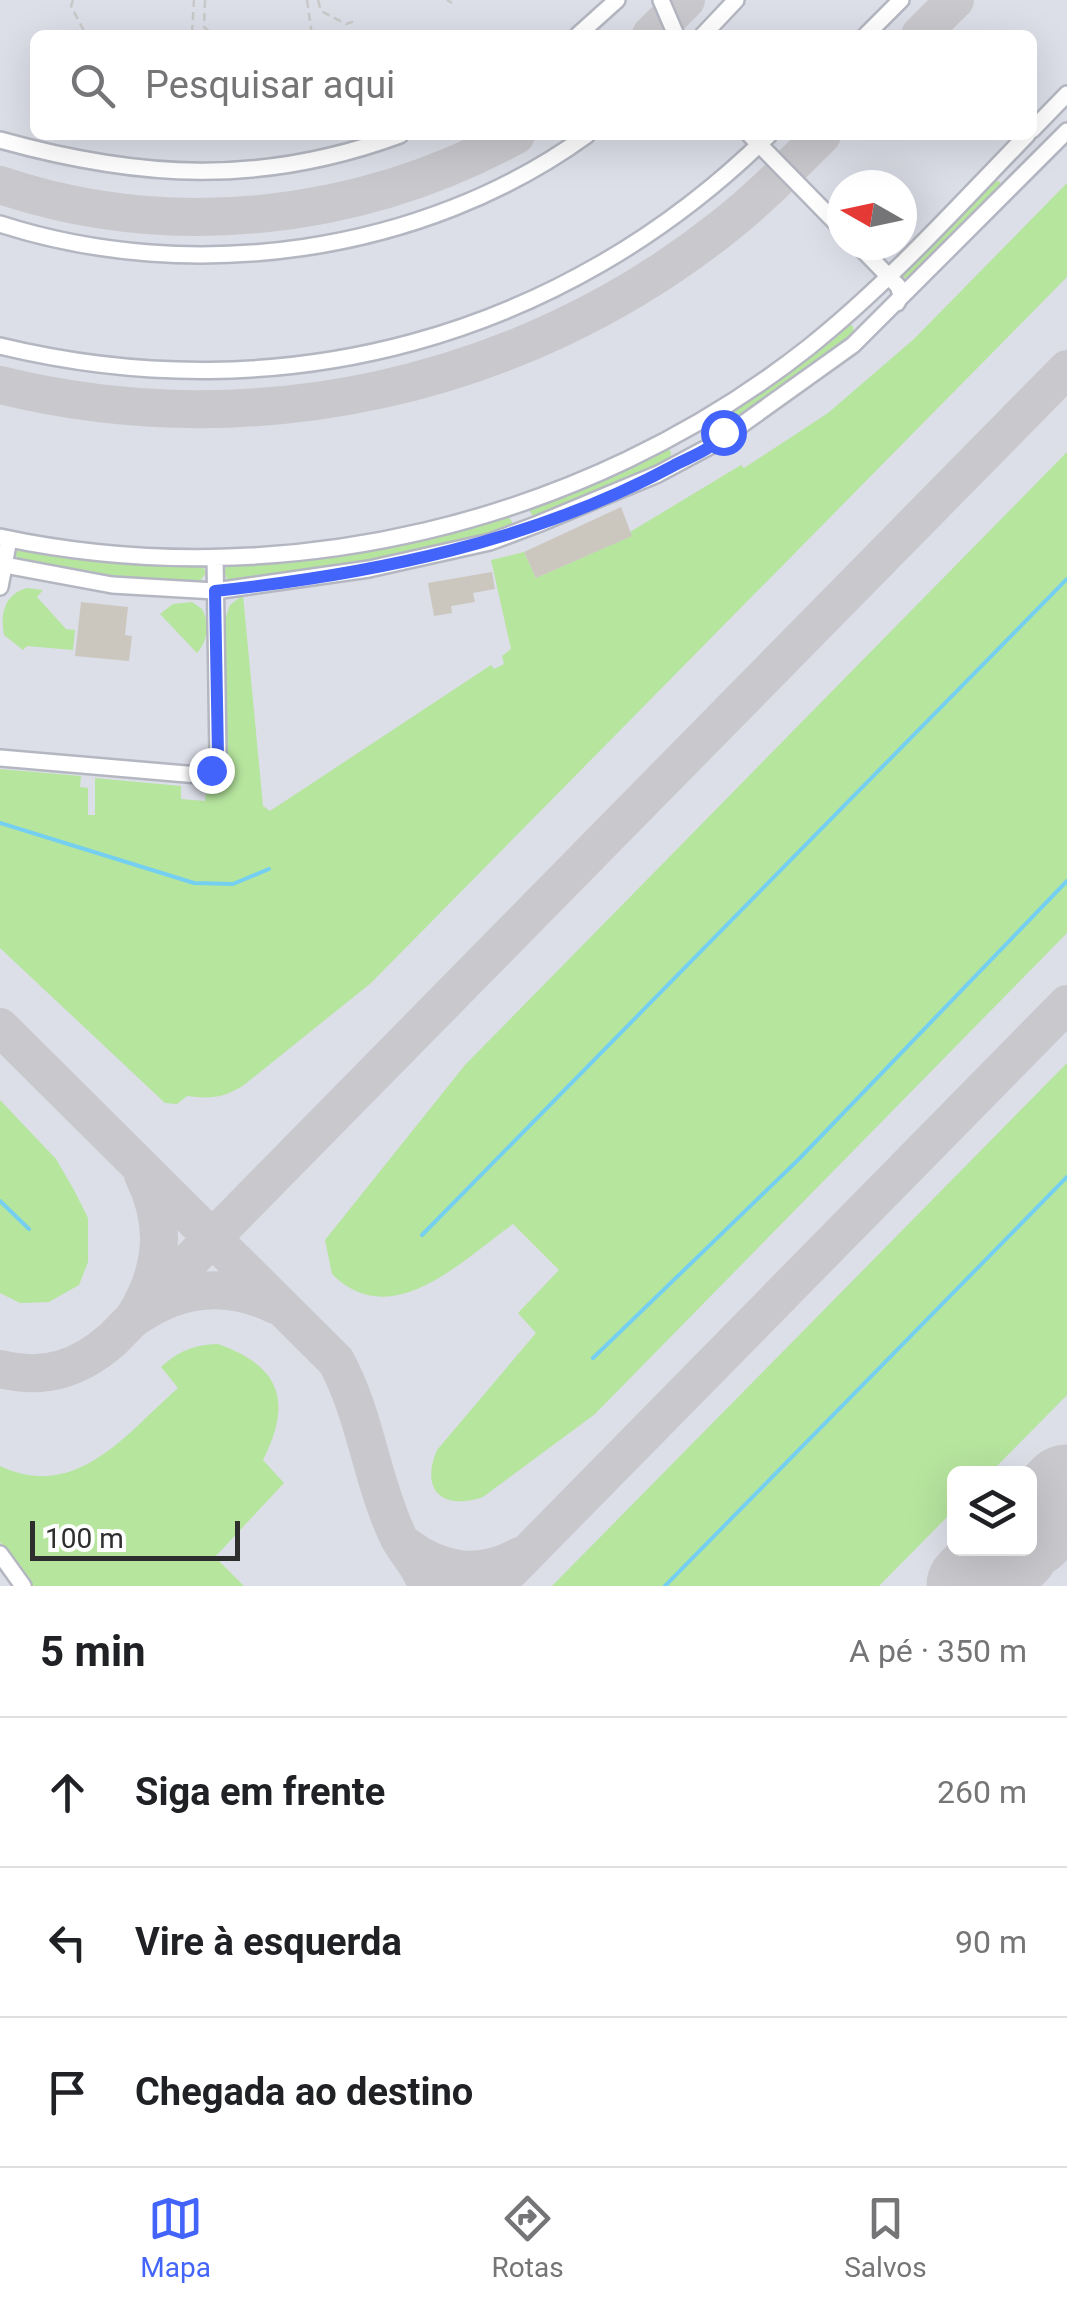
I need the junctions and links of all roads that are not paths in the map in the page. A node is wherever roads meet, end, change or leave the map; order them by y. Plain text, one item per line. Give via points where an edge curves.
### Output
1 (616, 0) edge
2 (662, 0) edge
3 (736, 0) edge
4 (900, 0) edge
5 (583, 30) edge
6 (674, 30) edge
7 (708, 30) edge
8 (871, 30) edge
9 (1067, 94) edge
10 (1037, 125) edge
11 (1037, 126) edge
12 (1064, 134) edge
13 (0, 140) edge
14 (383, 140) edge
15 (579, 140) edge
16 (757, 140) edge
17 (761, 140) edge
18 (1022, 140) edge
19 (1003, 160) junction
20 (1022, 178) junction
21 (827, 213) edge
22 (0, 224) edge
23 (873, 260) edge
24 (888, 276) junction
25 (861, 303) junction
26 (897, 303) junction
27 (879, 321) junction
28 (0, 346) edge
29 (705, 419) junction
30 (684, 430) junction
31 (716, 443) junction
32 (696, 454) junction
33 (517, 516) junction
34 (5, 538) edge
35 (215, 558) junction
36 (2, 564) edge
37 (0, 588) edge
38 (215, 591) junction
39 (0, 758) edge
40 (0, 1554) edge
41 (23, 1586) edge

1 - 5 lane
2 - 6 lane
3 - 7 lane
4 - 8 lane
9 - 10 lane
11 - 12 lane via 1059,118
12 - 20 lane
13 - 14 lane via 84,162 194,172 308,162
15 - 22 lane via 448,208 296,248 218,255 134,252
16 - 28 lane via 674,218 609,260 485,320 399,348 271,369 181,372
17 - 21 lane
18 - 19 lane
19 - 20 lane via 1003,178
19 - 24 lane
20 - 26 lane
23 - 24 lane
24 - 25 lane
24 - 26 lane via 900,290
25 - 27 lane via 861,321
25 - 29 lane
26 - 27 lane
27 - 31 lane
29 - 30 lane
29 - 31 lane via 723,428
30 - 32 lane via 678,448
30 - 33 lane
31 - 32 lane
32 - 33 lane via 538,524
33 - 35 lane via 348,546
33 - 38 lane via 368,569
34 - 35 lane via 115,554
34 - 36 lane
35 - 38 lane
36 - 37 lane
36 - 38 lane via 112,586
38 - 39 lane via 218,756 211,770 198,775
40 - 41 lane

